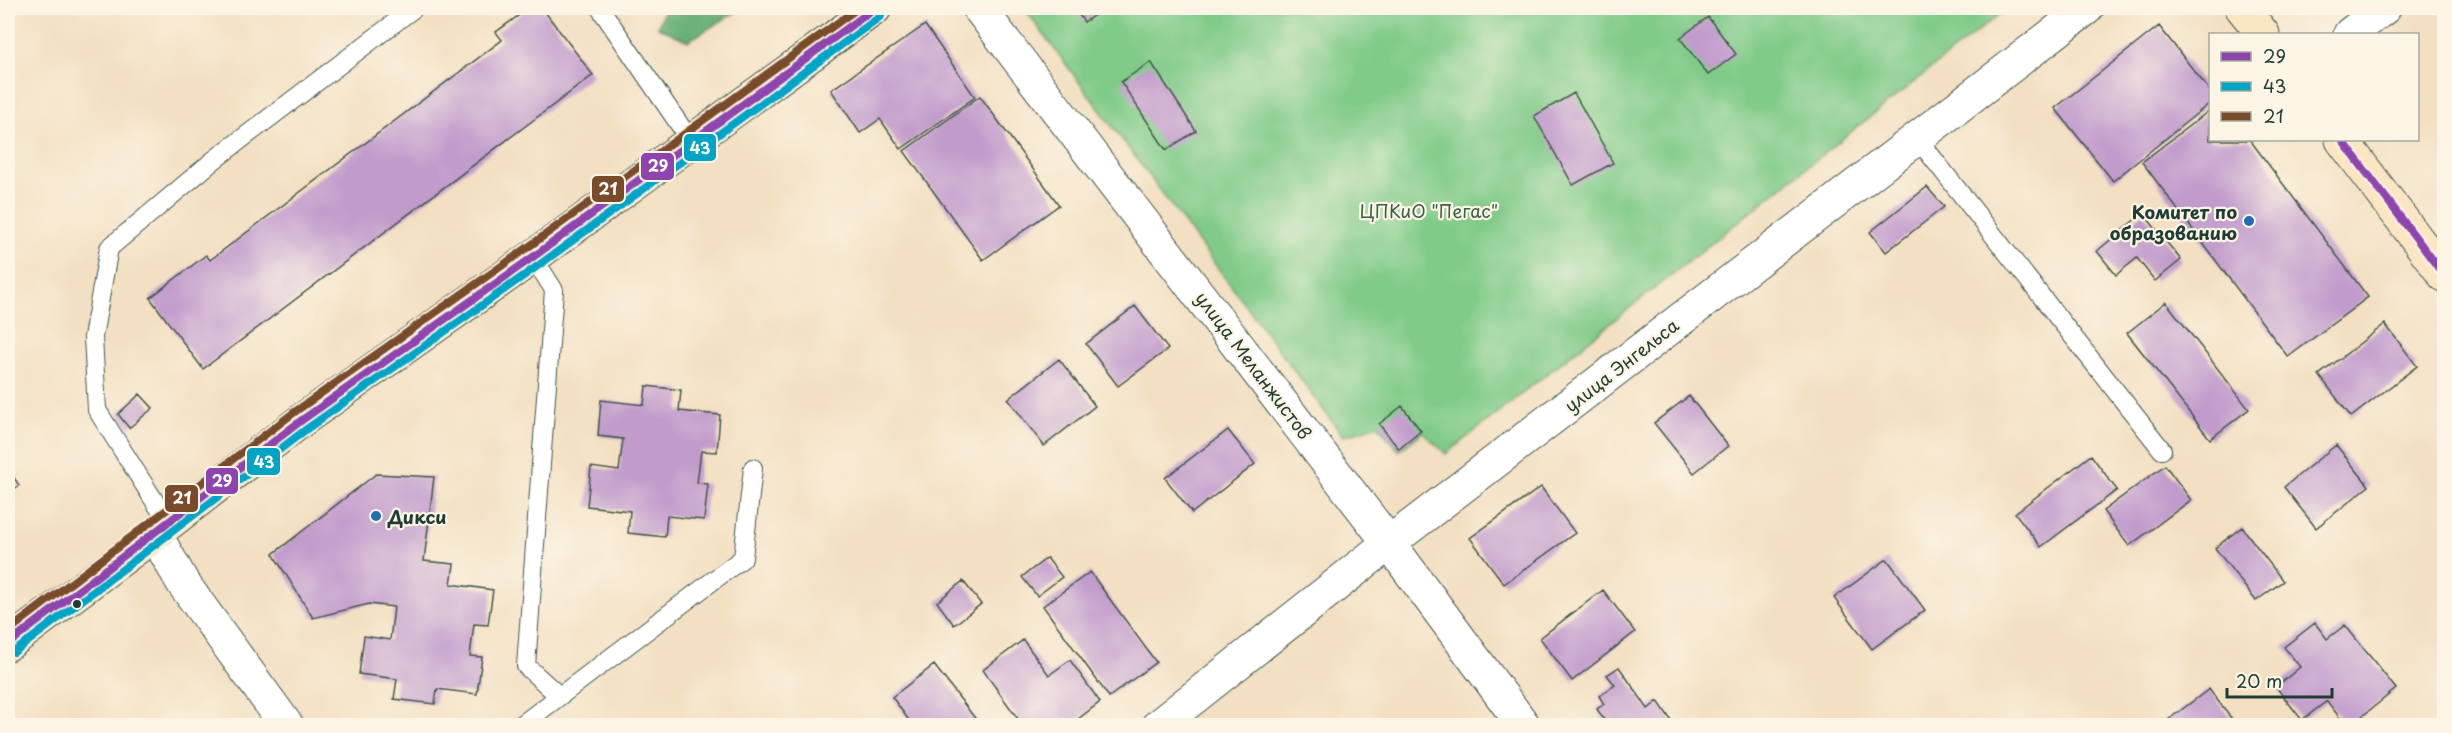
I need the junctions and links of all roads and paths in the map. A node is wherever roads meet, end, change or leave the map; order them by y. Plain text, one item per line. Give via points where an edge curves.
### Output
1 (414, 8) edge
2 (600, 8) edge
3 (875, 8) edge
4 (979, 8) edge
5 (2087, 8) edge
6 (2242, 8) edge
7 (2384, 8) edge
8 (2262, 33) edge
9 (2351, 33) edge
10 (1917, 138) junction
11 (690, 141) junction
12 (2343, 141) edge
13 (532, 257) junction
14 (2445, 275) edge
15 (2162, 450) dead end
16 (753, 468) dead end
17 (162, 529) junction
18 (1389, 543) junction
19 (9, 639) edge
20 (560, 696) junction
21 (287, 726) edge
22 (520, 726) edge
23 (1158, 726) edge
24 (1524, 726) edge

1 - 17 lane via 214,160 109,248 93,337 97,410
2 - 11 lane
3 - 11 main road
4 - 18 street, улица Меланжистов
5 - 10 street, улица Энгельса
6 - 8 main road
7 - 9 street
10 - 15 lane
10 - 18 street, улица Энгельса
11 - 13 main road
12 - 14 main road
13 - 17 main road via 302,420
13 - 20 lane via 554,290 526,666
16 - 20 lane via 743,558
17 - 19 main road
17 - 21 street via 183,583
18 - 23 street, улица Энгельса
18 - 24 street, улица Меланжистов
20 - 22 lane

